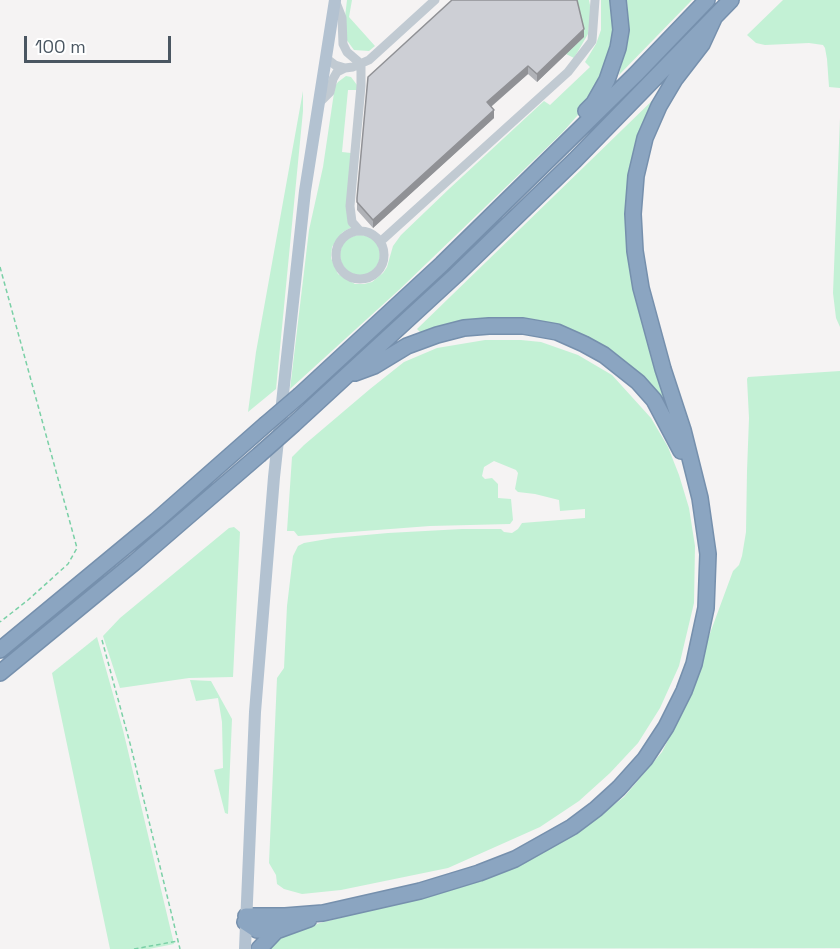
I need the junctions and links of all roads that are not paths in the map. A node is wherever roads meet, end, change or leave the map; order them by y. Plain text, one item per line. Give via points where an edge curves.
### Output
1 (335, 0) edge
2 (435, 0) edge
3 (595, 0) edge
4 (618, 0) edge
5 (707, 0) edge
6 (731, 0) edge
7 (714, 18) junction
8 (326, 58) junction
9 (361, 64) junction
10 (345, 68) junction
11 (318, 104) junction
12 (561, 147) junction
13 (359, 230) junction
14 (380, 242) junction
15 (348, 376) junction
16 (693, 475) junction
17 (0, 650) edge
18 (0, 673) edge
19 (323, 913) junction
20 (245, 919) junction
21 (276, 931) junction
22 (244, 949) edge
23 (260, 949) edge

1 - 8 main road
1 - 9 lane via 342,18 343,44
2 - 9 lane
3 - 14 lane via 592,41 568,72
4 - 12 highway via 621,30 612,68 594,104 573,124
5 - 12 highway
6 - 7 highway
7 - 15 highway via 575,160
7 - 16 highway via 702,44 659,106 645,138 633,214 641,288
8 - 10 lane
8 - 11 main road
9 - 10 lane
9 - 13 lane via 350,206 352,222
10 - 11 lane via 338,72 330,92
11 - 20 main road via 274,477 255,712
12 - 17 highway, bridge via 300,395
13 - 14 lane
13 - 14 lane via 344,236 336,250 338,266 349,277 365,279 378,271 384,257
15 - 16 highway via 407,346 464,328 523,326 557,332 604,355 638,382 658,408
15 - 18 highway, bridge via 135,562
16 - 19 highway via 708,554 706,608 684,691 645,759 619,788 580,821 515,859 439,885
19 - 20 highway
19 - 21 highway
20 - 21 highway via 257,930
20 - 22 main road
21 - 23 highway

